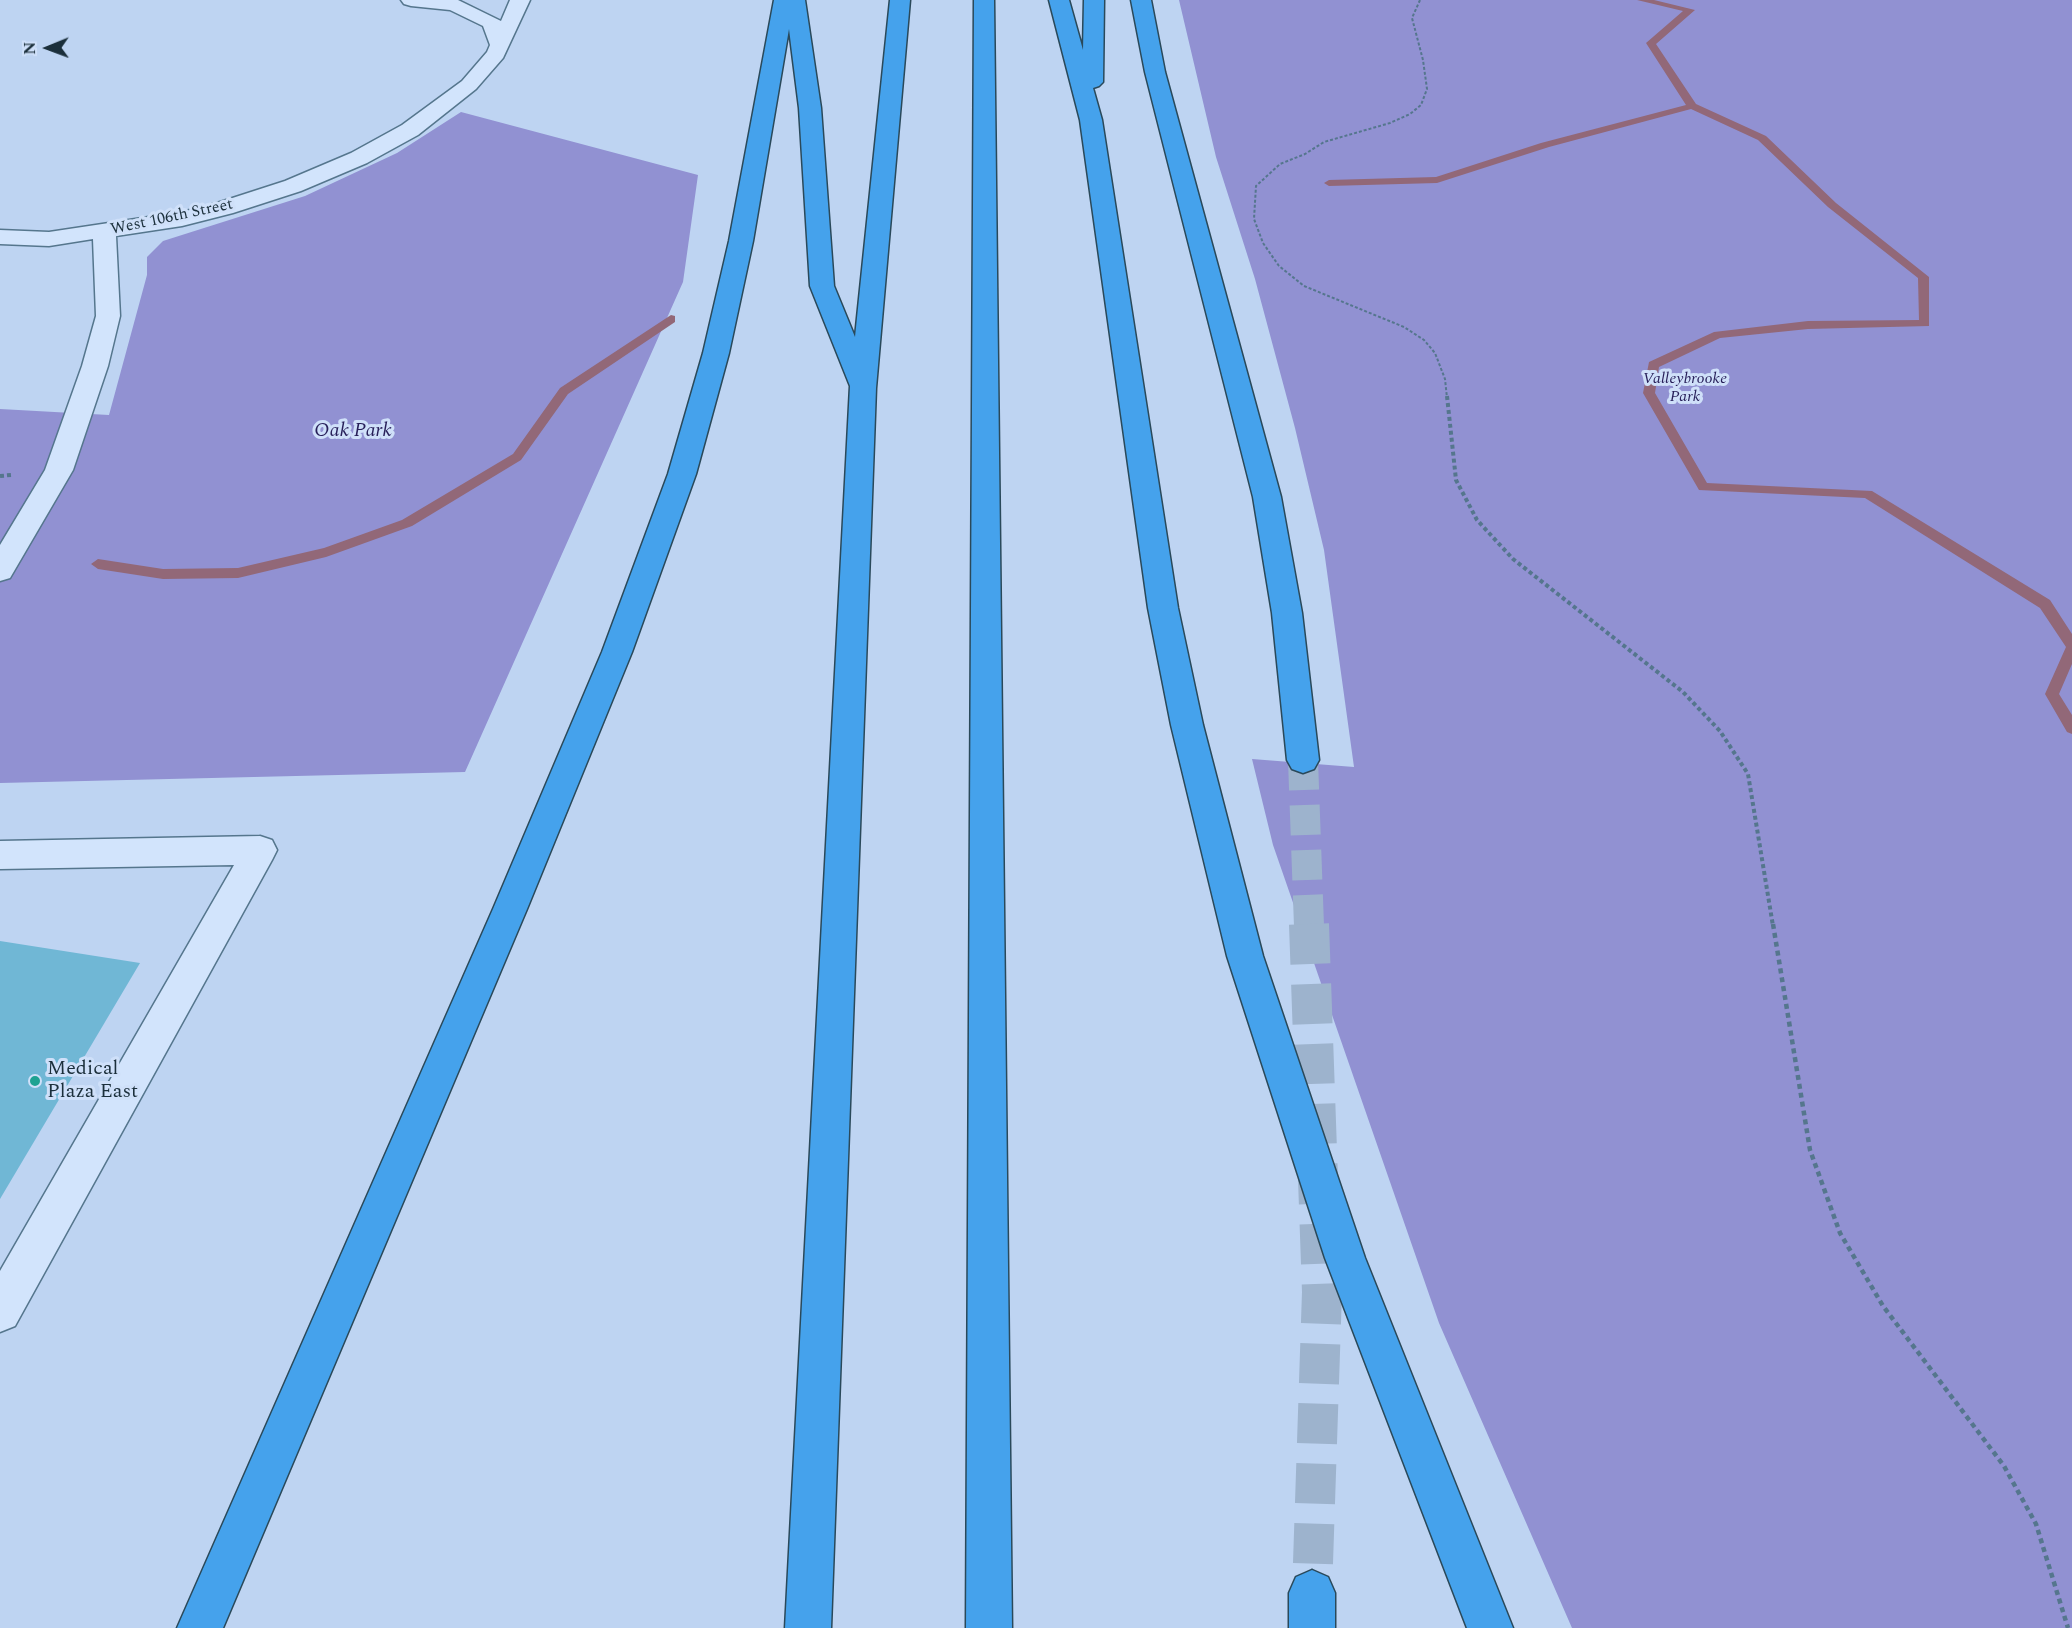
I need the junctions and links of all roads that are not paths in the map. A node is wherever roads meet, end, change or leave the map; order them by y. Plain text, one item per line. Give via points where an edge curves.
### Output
1 (411, 0) edge
2 (520, 0) edge
3 (784, 0) edge
4 (795, 0) edge
5 (900, 0) edge
6 (984, 0) edge
7 (1059, 0) edge
8 (1094, 0) edge
9 (1142, 0) edge
10 (500, 45) junction
11 (1091, 120) junction
12 (104, 231) junction
13 (0, 237) edge
14 (863, 388) junction
15 (0, 570) edge
16 (1303, 760) tunnel mouth
17 (0, 855) edge
18 (0, 1311) edge
19 (200, 1628) edge
20 (808, 1628) edge
21 (989, 1628) edge
22 (1490, 1628) edge

1 - 10 street via 454,5 492,22
2 - 10 street, West 106th Street
3 - 19 highway via 741,240 716,353 682,474 609,674
4 - 14 highway via 810,108 822,286
5 - 14 highway
6 - 21 highway
7 - 11 highway
8 - 11 highway
9 - 16 highway via 1155,72 1266,497 1287,614
10 - 12 street, West 106th Street via 469,86 449,103 359,158 293,186 225,208
11 - 22 highway via 1163,608 1187,725 1245,956 1345,1258
12 - 13 street via 49,239
12 - 15 street, West 106th Street via 108,316 95,366 59,470
14 - 20 highway
17 - 18 street via 260,850

